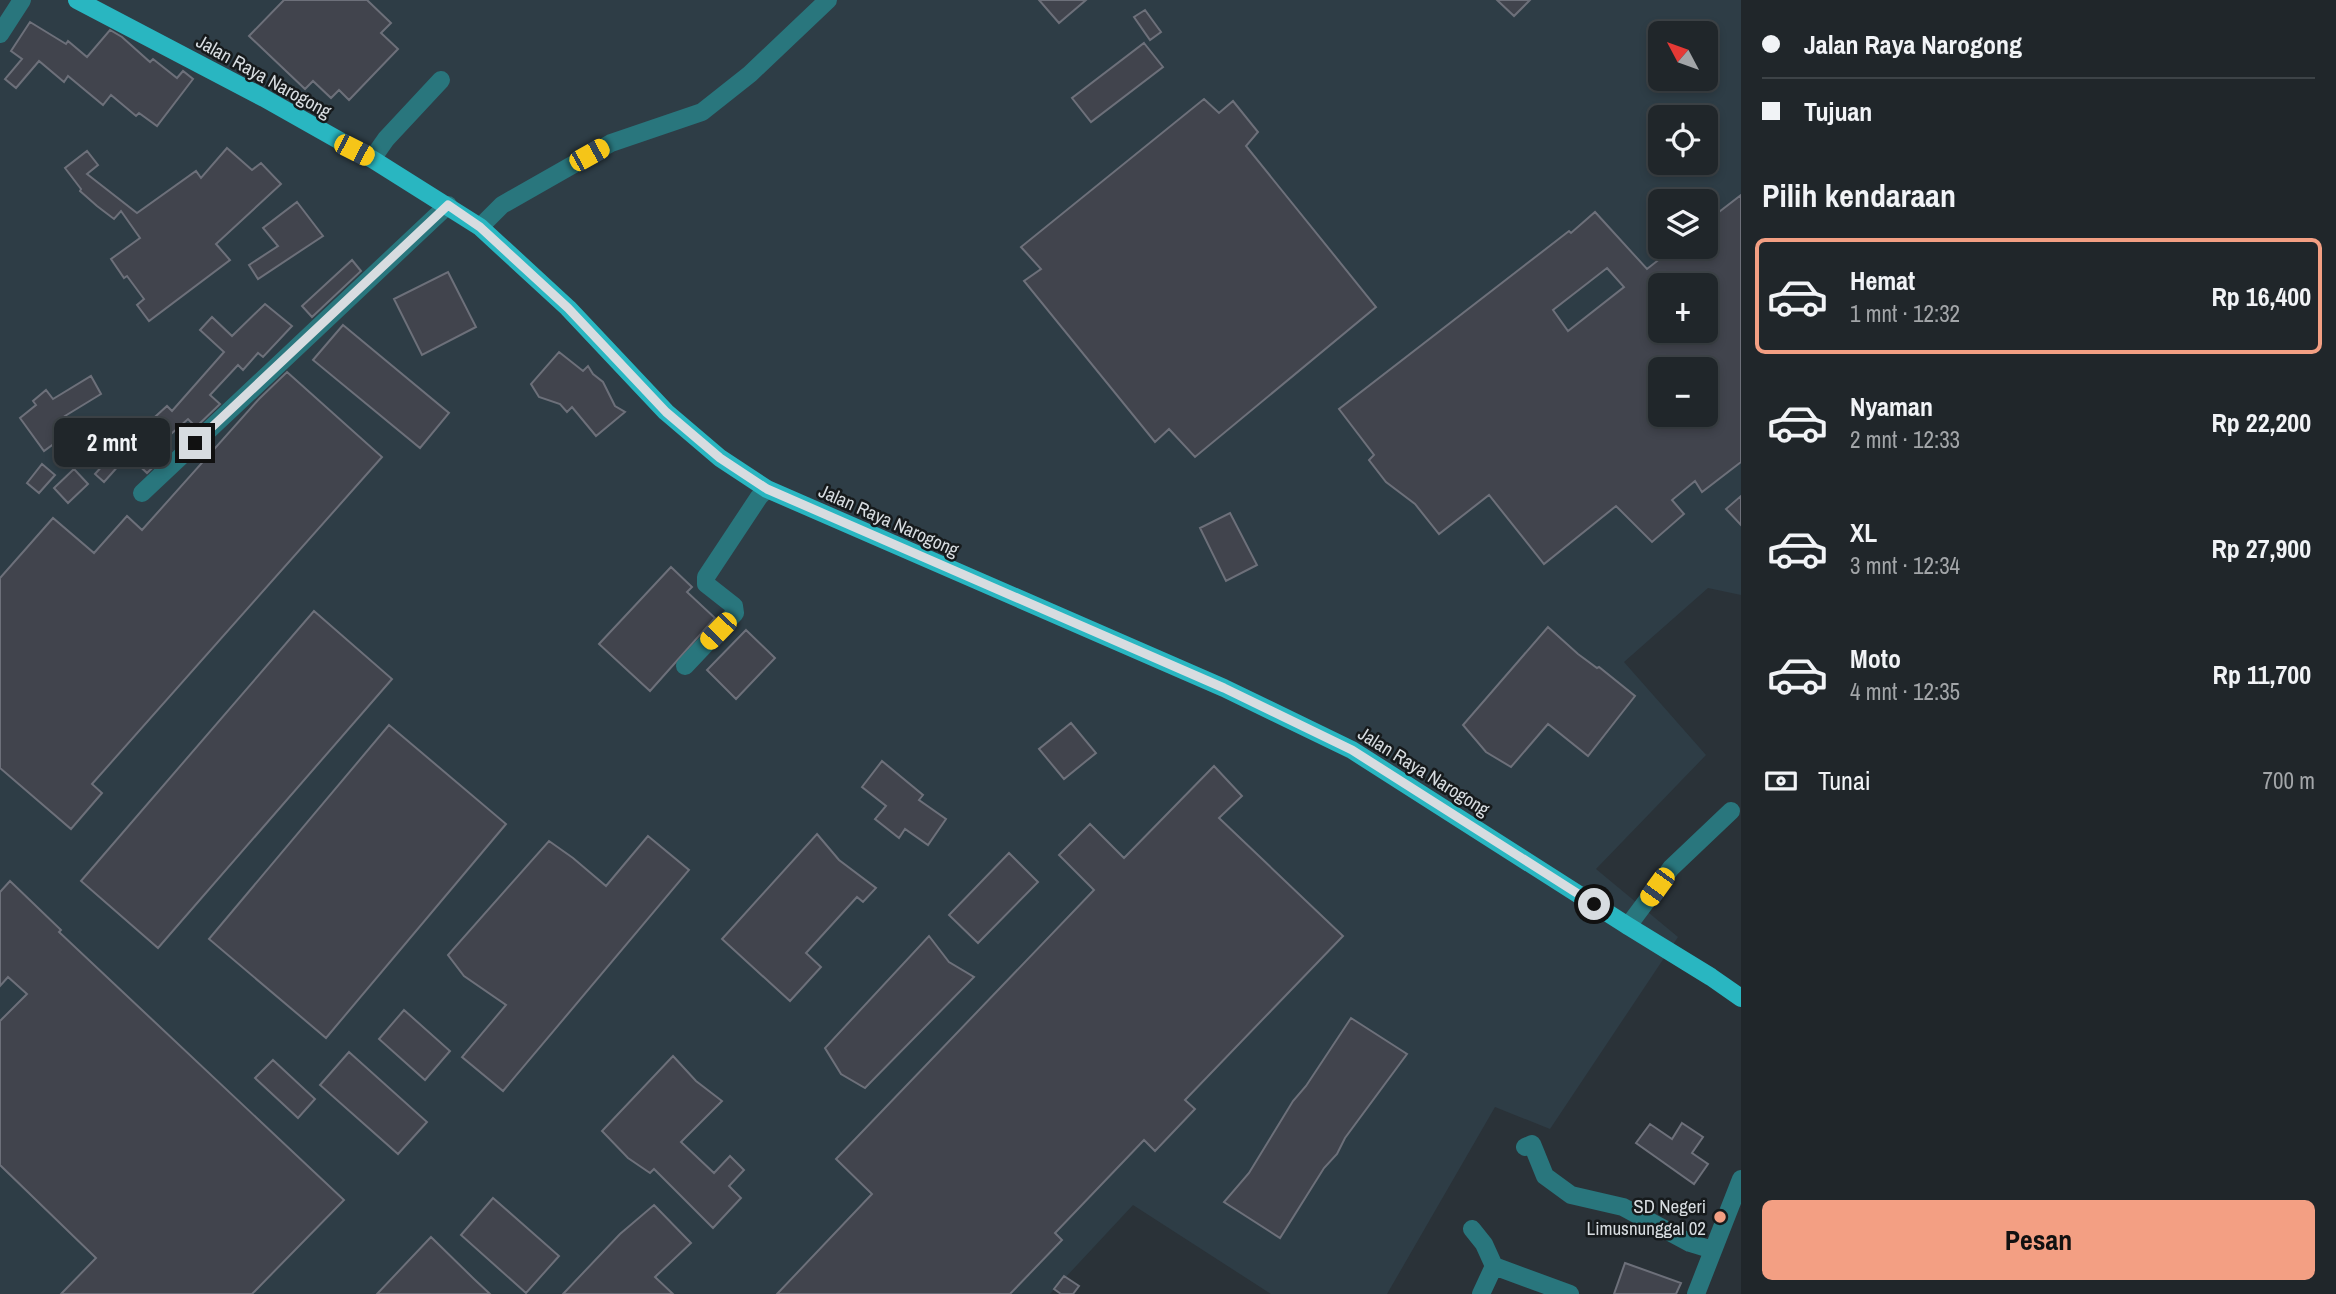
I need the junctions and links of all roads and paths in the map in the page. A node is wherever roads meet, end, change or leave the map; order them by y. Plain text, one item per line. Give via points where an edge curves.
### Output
1 (22, 0) edge
2 (77, 0) edge
3 (828, 0) edge
4 (0, 34) edge
5 (441, 80) dead end
6 (372, 159) junction
7 (448, 205) junction
8 (480, 227) junction
9 (767, 489) junction
10 (142, 494) dead end
11 (685, 666) dead end
12 (1731, 811) dead end
13 (1628, 926) junction
14 (1741, 998) edge
15 (1525, 1147) dead end
16 (1741, 1179) edge
17 (1472, 1229) dead end
18 (1713, 1250) junction
19 (1494, 1266) junction
20 (1481, 1294) edge
21 (1570, 1294) edge
22 (1696, 1294) edge

1 - 4 street
2 - 6 main road, Jalan Raya Narogong
3 - 8 street via 702,112 611,143 502,205
5 - 6 street
6 - 7 main road, Jalan Raya Narogong
7 - 8 main road, Jalan Raya Narogong
7 - 10 street
8 - 9 main road, Jalan Raya Narogong via 568,308 666,412 720,458
9 - 11 street via 705,577 706,584 734,606 735,613
9 - 13 main road, Jalan Raya Narogong via 1224,688 1352,750
12 - 13 street via 1671,868
13 - 14 main road, Jalan Raya Narogong
15 - 18 street via 1532,1144 1545,1176 1571,1195 1623,1207 1690,1243
16 - 18 street
17 - 19 street
18 - 22 street
19 - 20 street
19 - 21 street

